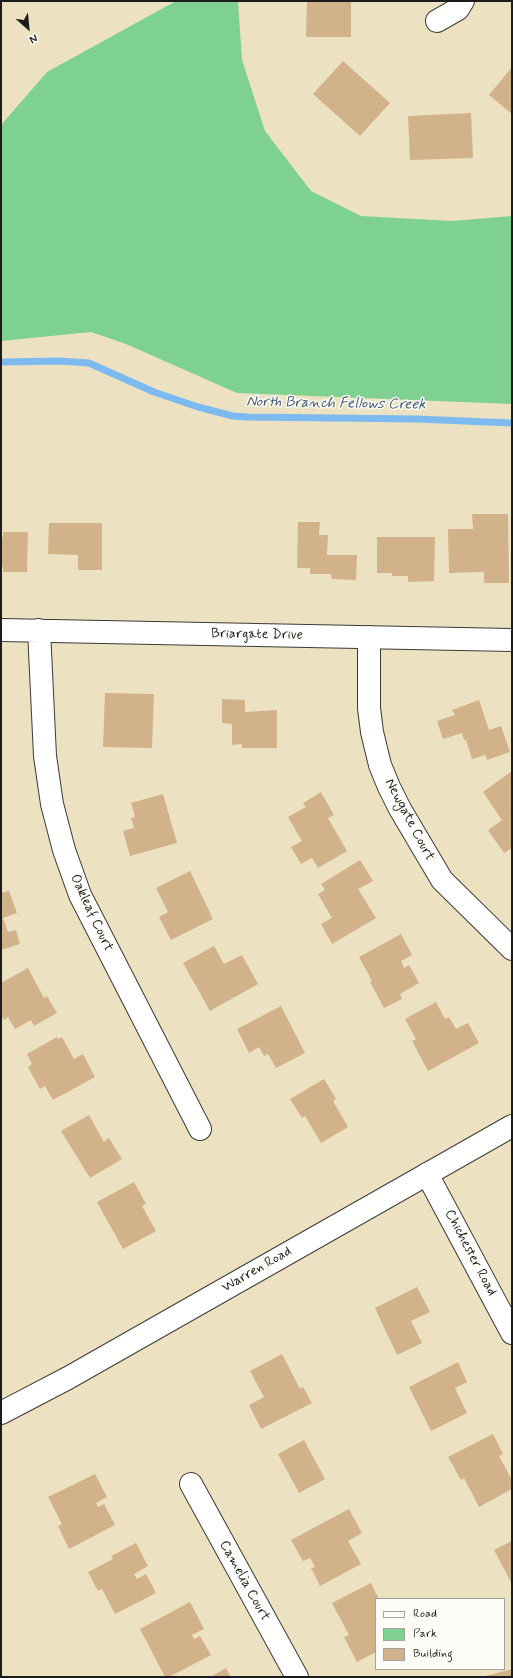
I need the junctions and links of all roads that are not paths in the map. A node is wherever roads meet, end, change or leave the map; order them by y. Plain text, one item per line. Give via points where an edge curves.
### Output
1 (463, 1) edge
2 (437, 21) dead end
3 (1, 630) edge
4 (39, 630) junction
5 (369, 637) junction
6 (512, 640) edge
7 (512, 949) edge
8 (512, 1126) edge
9 (200, 1129) dead end
10 (428, 1174) junction
11 (512, 1333) edge
12 (1, 1413) edge
13 (191, 1484) dead end
14 (297, 1677) edge

1 - 2 street via 458,9
3 - 4 street, Briargate Drive
4 - 5 street, Briargate Drive
4 - 9 street, Oakleaf Court via 45,756 52,804 64,850 80,896
5 - 6 street, Briargate Drive
5 - 7 street, Newgate Court via 369,708 372,732 389,787 442,880
8 - 10 street, Warren Road
10 - 11 street, Chichester Road
10 - 12 street, Warren Road via 82,1370
13 - 14 street, Camelia Court

